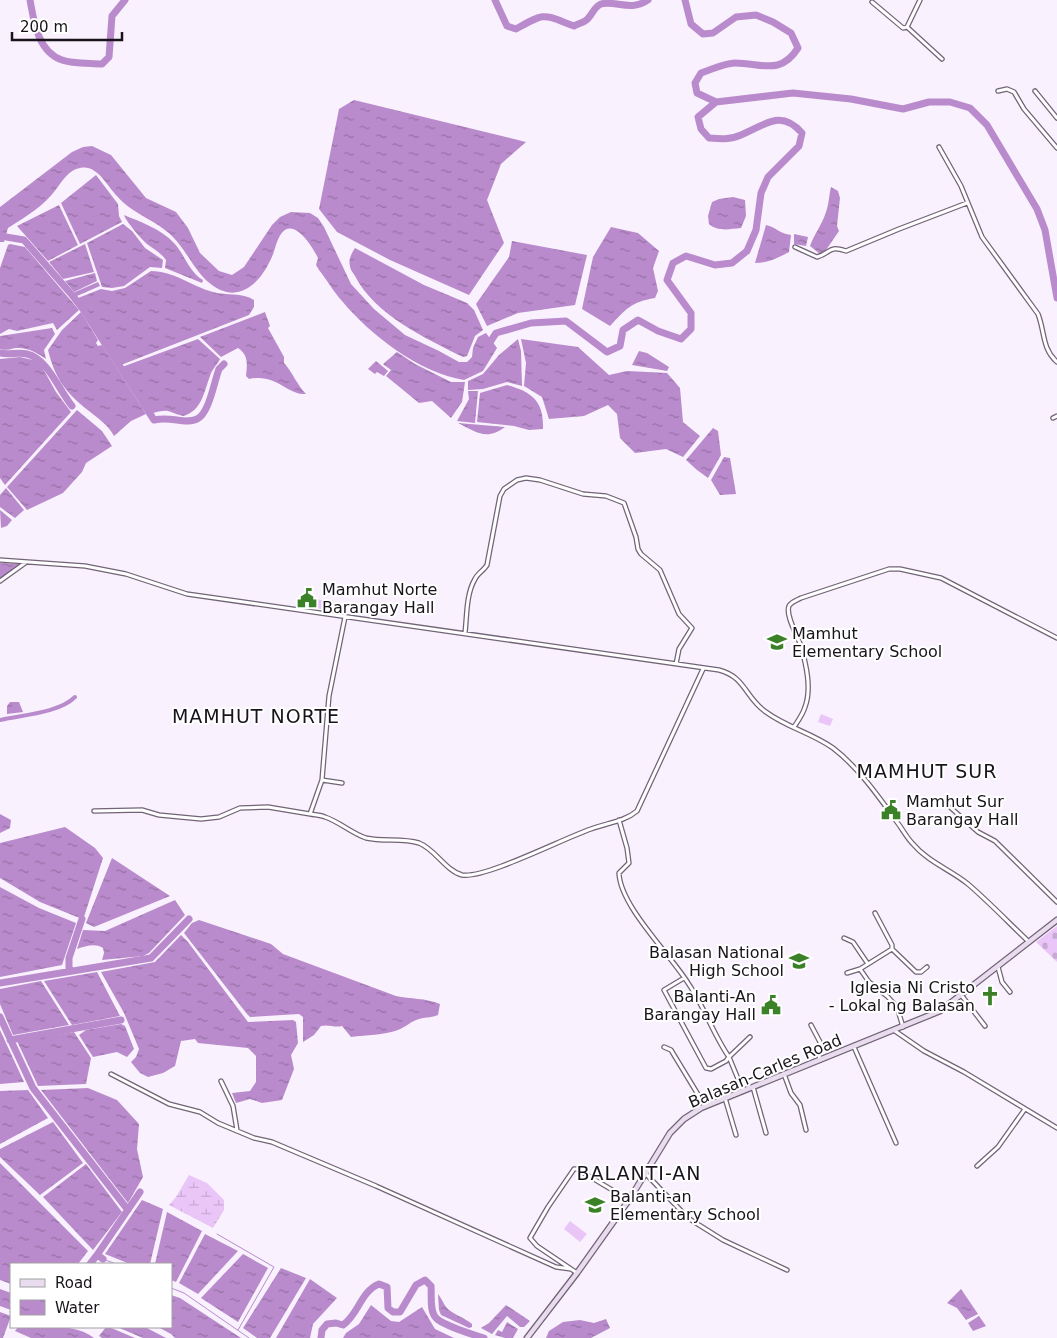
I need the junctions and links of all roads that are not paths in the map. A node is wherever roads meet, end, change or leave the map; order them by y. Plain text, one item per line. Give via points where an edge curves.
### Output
1 (920, 0) edge
2 (872, 2) dead end
3 (907, 27) junction
4 (942, 60) dead end
5 (998, 91) dead end
6 (1035, 91) dead end
7 (1057, 118) edge
8 (939, 146) dead end
9 (1057, 148) edge
10 (967, 203) junction
11 (795, 246) dead end
12 (1057, 362) edge
13 (0, 560) edge
14 (26, 563) junction
15 (0, 581) edge
16 (345, 617) junction
17 (465, 633) junction
18 (1057, 638) edge
19 (676, 664) junction
20 (704, 668) junction
21 (794, 727) junction
22 (322, 780) junction
23 (342, 783) dead end
24 (951, 808) dead end
25 (94, 811) dead end
26 (310, 814) junction
27 (619, 820) junction
28 (1057, 902) edge
29 (875, 913) dead end
30 (1057, 920) edge
31 (844, 938) dead end
32 (1029, 942) junction
33 (892, 949) junction
34 (868, 964) junction
35 (927, 967) dead end
36 (998, 967) junction
37 (860, 969) junction
38 (848, 973) dead end
39 (684, 978) junction
40 (1010, 992) dead end
41 (962, 996) junction
42 (811, 1025) dead end
43 (985, 1026) dead end
44 (903, 1028) junction
45 (895, 1031) junction
46 (750, 1038) dead end
47 (664, 1047) dead end
48 (854, 1047) junction
49 (729, 1057) junction
50 (820, 1060) junction
51 (111, 1074) dead end
52 (784, 1074) junction
53 (221, 1081) dead end
54 (754, 1087) junction
55 (742, 1091) junction
56 (725, 1098) junction
57 (705, 1106) junction
58 (1025, 1109) junction
59 (1057, 1128) edge
60 (806, 1130) dead end
61 (237, 1131) junction
62 (766, 1133) dead end
63 (736, 1135) dead end
64 (896, 1142) dead end
65 (977, 1166) dead end
66 (646, 1174) junction
67 (629, 1200) junction
68 (571, 1269) junction
69 (787, 1270) dead end
70 (577, 1272) junction
71 (527, 1338) edge

1 - 3 street
2 - 3 street via 903,28
3 - 4 street
5 - 9 street via 1007,89 1014,92
6 - 7 street
8 - 10 street
10 - 11 street via 846,251 829,249 817,257
10 - 12 street via 987,245 1038,314 1046,350
13 - 14 street
14 - 15 street
14 - 16 street via 85,566 126,574 186,594
16 - 17 street
16 - 22 street via 329,696
17 - 19 street
17 - 19 street via 469,595 475,578 487,565 500,496 517,480 540,480 624,503 638,549 660,570 679,614 692,628 679,649
18 - 21 street via 941,578 900,569 889,569 801,598 789,606 788,613 801,646 808,680 806,706
19 - 20 street
20 - 21 street via 735,676 766,712
20 - 27 street via 637,811
21 - 32 street via 814,735 834,749 868,783 913,845 968,884
22 - 23 street
22 - 26 street
24 - 28 street via 978,832 996,841
25 - 26 street via 142,810 201,819 218,817 240,808 268,806
26 - 27 street via 325,817 368,838 420,844 460,874 468,875 516,861 591,828
27 - 39 street via 629,863 619,873 626,900
29 - 33 street
30 - 32 main road, Balasan-Carles Road
31 - 34 street via 853,942
32 - 36 main road, Balasan-Carles Road
33 - 34 street
33 - 35 street via 916,972
34 - 37 street
36 - 40 street via 1002,982
36 - 41 main road, Balasan-Carles Road
37 - 38 street
37 - 44 street via 868,982 897,1007
39 - 49 street
39 - 49 street via 664,990 706,1068 712,1069
41 - 43 street
41 - 44 main road, Balasan-Carles Road via 940,1012
42 - 50 street via 820,1042
44 - 45 main road, Balasan-Carles Road
45 - 48 main road, Balasan-Carles Road
45 - 58 street via 924,1052
46 - 49 street
47 - 57 street via 670,1050
48 - 50 main road, Balasan-Carles Road
48 - 64 street
49 - 55 street
50 - 52 main road, Balasan-Carles Road
51 - 61 street via 169,1104 200,1112
52 - 54 main road, Balasan-Carles Road
52 - 60 street via 800,1105
53 - 61 street via 233,1106
54 - 55 main road, Balasan-Carles Road
54 - 62 street
55 - 56 main road, Balasan-Carles Road
56 - 57 main road, Balasan-Carles Road
56 - 63 street
57 - 66 main road, Balasan-Carles Road via 684,1119 670,1133
58 - 59 street
58 - 65 street via 998,1147
61 - 68 street via 272,1142 376,1186 556,1267
66 - 67 main road, Balasan-Carles Road
66 - 69 street via 688,1218 723,1240
67 - 68 street via 574,1169 530,1238 536,1246
67 - 70 main road, Balasan-Carles Road
68 - 70 street
70 - 71 main road, Balasan-Carles Road

